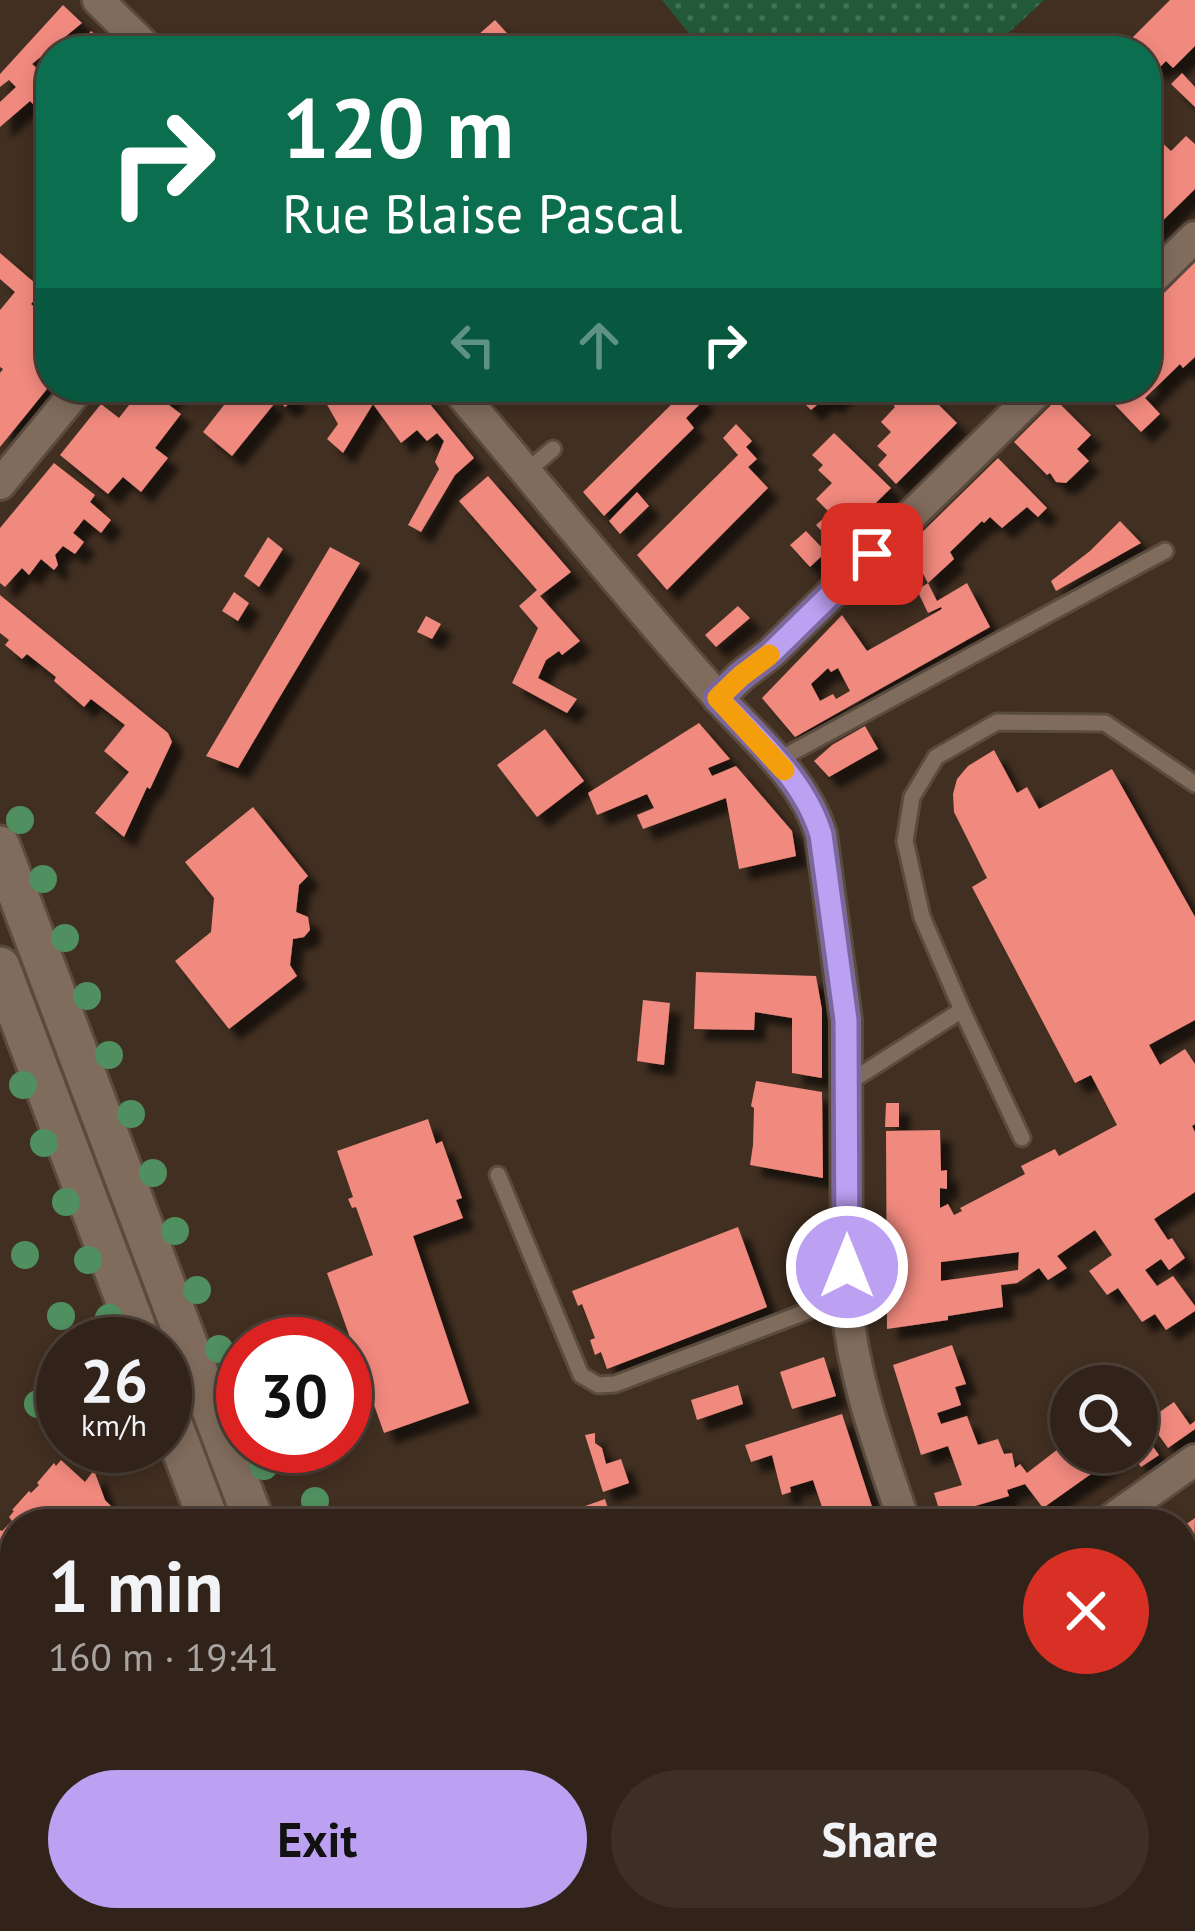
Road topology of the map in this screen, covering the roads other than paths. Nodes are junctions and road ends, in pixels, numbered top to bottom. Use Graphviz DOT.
graph roads {
  1 [pos="98,0"];
  2 [pos="135,36"];
  3 [pos="1195,237"];
  4 [pos="1161,270"];
  5 [pos="68,402"];
  6 [pos="468,402"];
  7 [pos="1027,402"];
  8 [pos="553,449"];
  9 [pos="526,472"];
  10 [pos="0,484"];
  11 [pos="1166,551"];
  12 [pos="718,698"];
  13 [pos="778,760"];
  14 [pos="1195,784"];
  15 [pos="0,846"];
  16 [pos="0,967"];
  17 [pos="962,1010"];
  18 [pos="846,1084"];
  19 [pos="1022,1138"];
  20 [pos="498,1175"];
  21 [pos="848,1306"];
  22 [pos="132,1317"];
  23 [pos="1195,1460"];
  24 [pos="191,1473"];
  25 [pos="204,1509"];
  26 [pos="248,1509"];
  27 [pos="900,1509"];
  28 [pos="1126,1509"];
  1 -- 2 [label="street"];
  3 -- 4 [label="street"];
  5 -- 10 [label="street"];
  6 -- 9 [label="street"];
  7 -- 12 [label="street"];
  8 -- 9 [label="lane"];
  9 -- 12 [label="street"];
  11 -- 13 [label="lane"];
  12 -- 13 [label="street"];
  13 -- 18 [label="street"];
  14 -- 17 [label="lane"];
  15 -- 26 [label="street"];
  16 -- 22 [label="street"];
  17 -- 18 [label="lane"];
  17 -- 19 [label="lane"];
  18 -- 21 [label="street"];
  20 -- 21 [label="lane"];
  21 -- 27 [label="street"];
  23 -- 28 [label="street"];
  24 -- 25 [label="street"];
}
